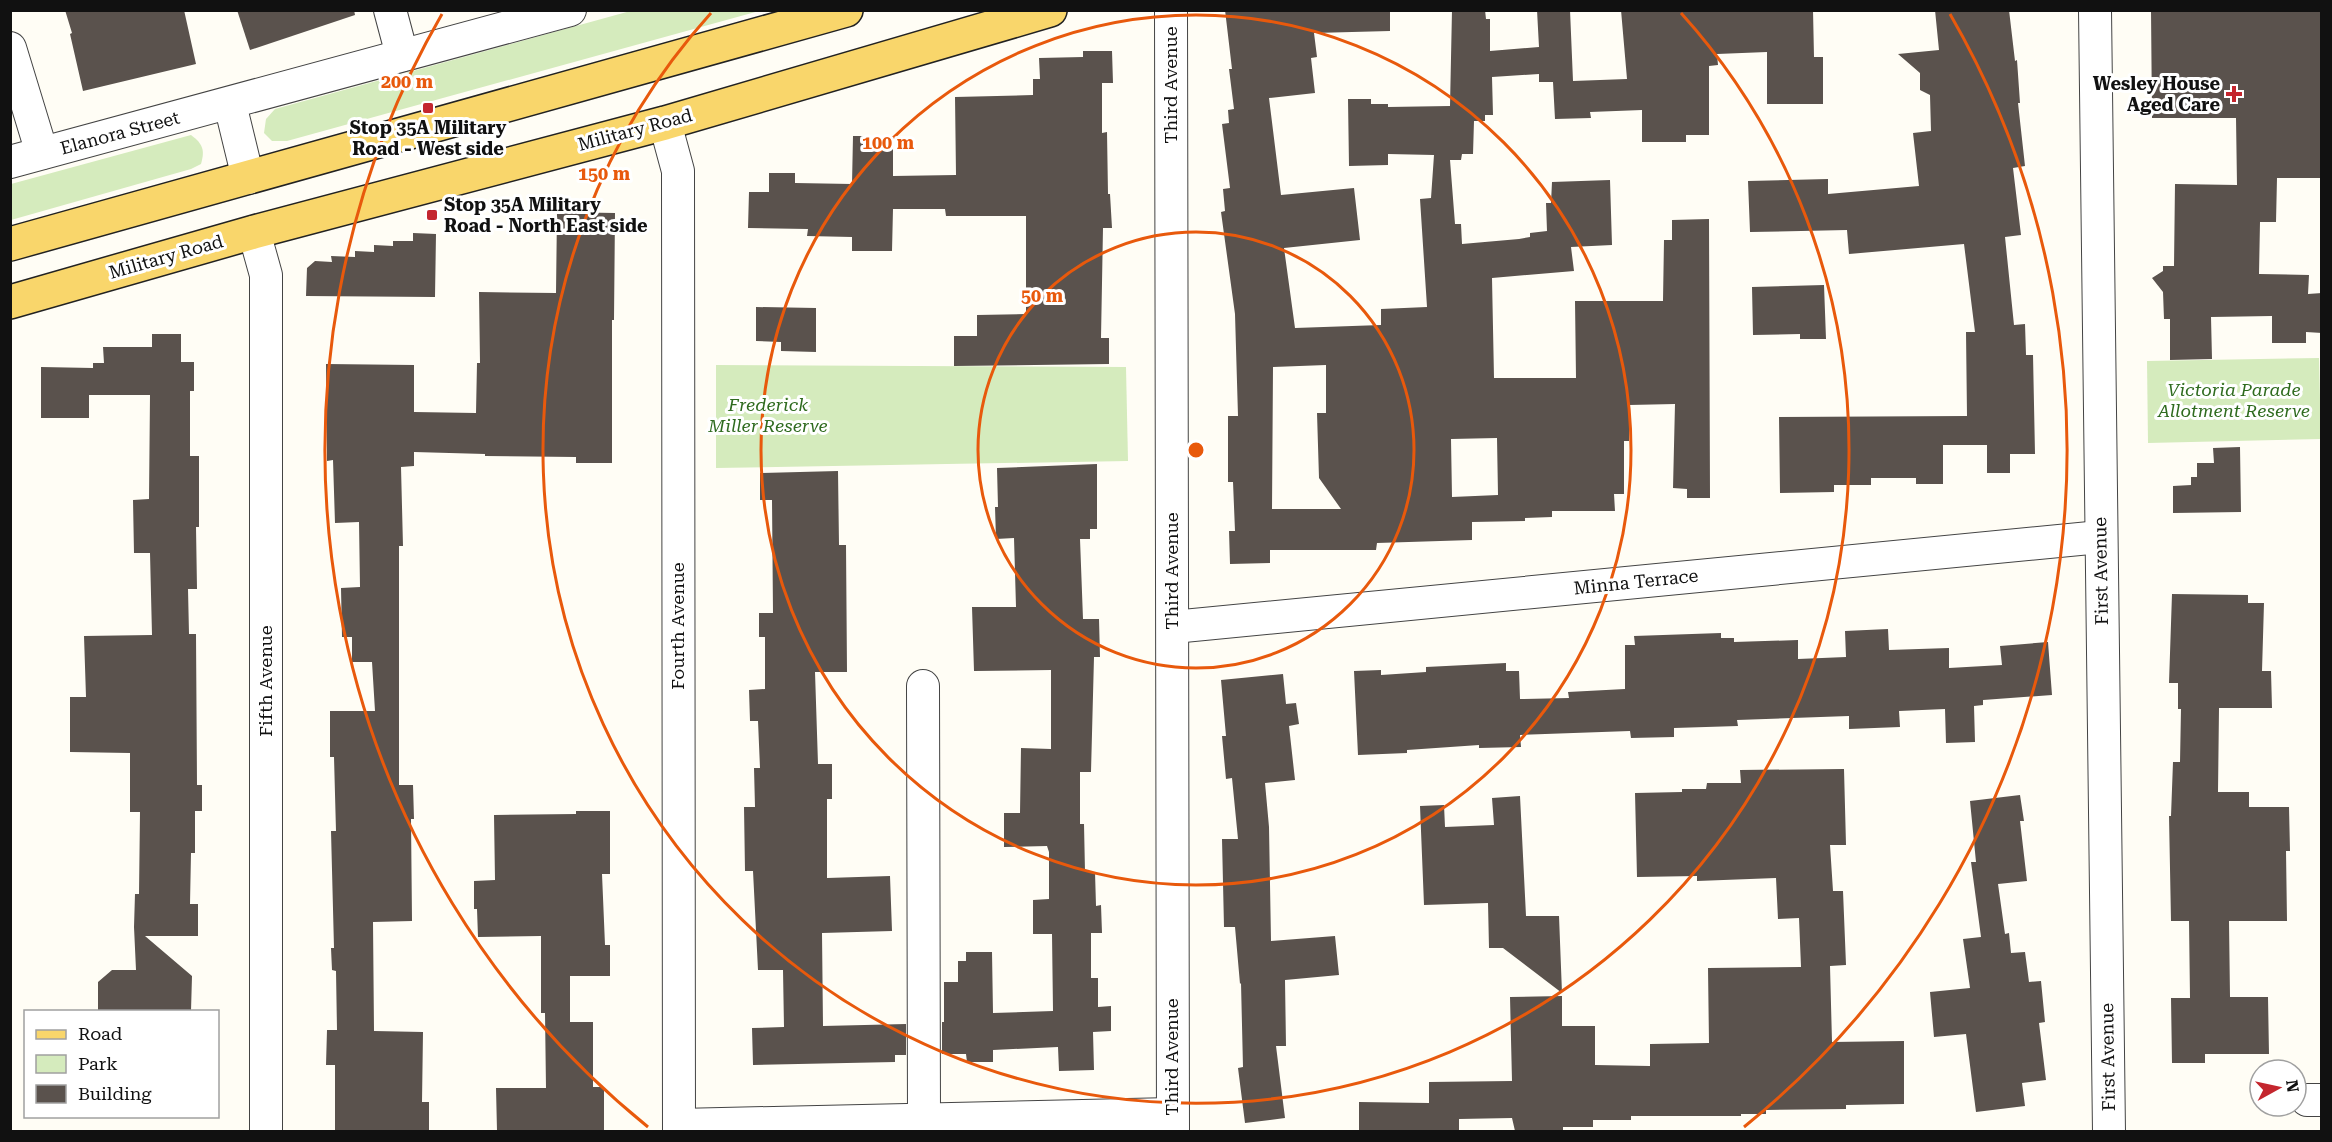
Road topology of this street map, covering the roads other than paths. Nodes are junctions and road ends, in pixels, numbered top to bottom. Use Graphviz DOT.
graph roads {
  1 [pos="390,10"];
  2 [pos="570,10"];
  3 [pos="846,10"];
  4 [pos="1050,10"];
  5 [pos="1171,10"];
  6 [pos="2095,10"];
  7 [pos="10,48"];
  8 [pos="402,55"];
  9 [pos="230,104"];
  10 [pos="665,123"];
  11 [pos="42,153"];
  12 [pos="10,162"];
  13 [pos="248,177"];
  14 [pos="254,232"];
  15 [pos="10,244"];
  16 [pos="10,302"];
  17 [pos="2100,537"];
  18 [pos="1173,627"];
  19 [pos="923,686"];
  20 [pos="924,1119"];
  21 [pos="1173,1123"];
  22 [pos="679,1128"];
  23 [pos="266,1131"];
  24 [pos="2109,1131"];
  1 -- 8 [label="street"];
  2 -- 8 [label="street, Elanora Street"];
  3 -- 13 [label="main road"];
  4 -- 10 [label="main road, Military Road"];
  5 -- 18 [label="street, Third Avenue"];
  6 -- 17 [label="street, First Avenue"];
  7 -- 11 [label="street"];
  8 -- 9 [label="street, Elanora Street"];
  9 -- 11 [label="street, Elanora Street"];
  9 -- 13 [label="street"];
  10 -- 14 [label="main road, Military Road"];
  10 -- 22 [label="street, Fourth Avenue"];
  11 -- 12 [label="street, Elanora Street"];
  13 -- 15 [label="main road"];
  14 -- 16 [label="main road, Military Road"];
  14 -- 23 [label="street, Fifth Avenue"];
  17 -- 18 [label="street, Minna Terrace"];
  17 -- 24 [label="street, First Avenue"];
  18 -- 21 [label="street, Third Avenue"];
  19 -- 20 [label="street"];
  20 -- 21 [label="street"];
  20 -- 22 [label="street"];
}
